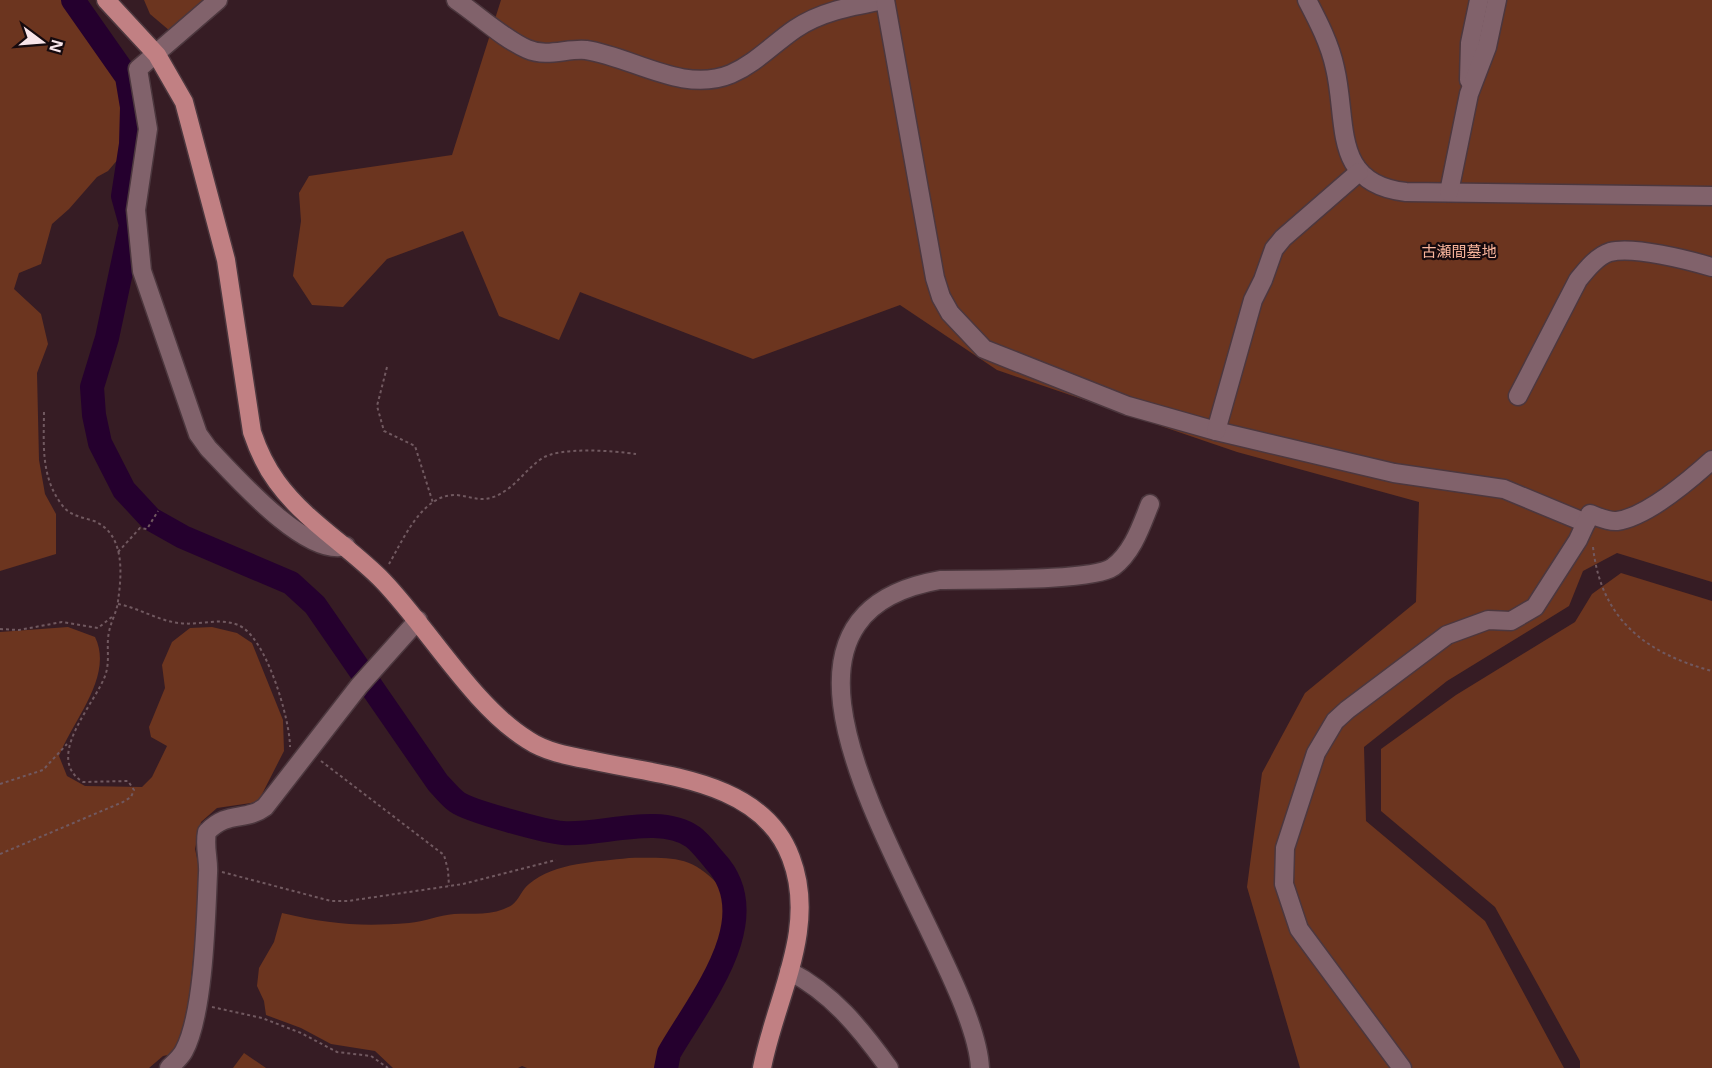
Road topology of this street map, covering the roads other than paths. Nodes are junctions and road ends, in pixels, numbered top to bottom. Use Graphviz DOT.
graph roads {
  1 [pos="105,0"];
  2 [pos="218,0"];
  3 [pos="456,0"];
  4 [pos="885,0"];
  5 [pos="1307,0"];
  6 [pos="1479,0"];
  7 [pos="1497,0"];
  8 [pos="157,55"];
  9 [pos="1469,94"];
  10 [pos="1359,172"];
  11 [pos="1449,192"];
  12 [pos="1712,196"];
  13 [pos="1712,267"];
  14 [pos="1518,396"];
  15 [pos="1216,431"];
  16 [pos="1712,460"];
  17 [pos="1150,504"];
  18 [pos="1588,518"];
  19 [pos="346,546"];
  20 [pos="418,620"];
  21 [pos="789,971"];
  22 [pos="169,1068"];
  23 [pos="762,1068"];
  24 [pos="889,1068"];
  25 [pos="980,1068"];
  26 [pos="1401,1068"];
  1 -- 8 [label="main road"];
  2 -- 8 [label="street"];
  3 -- 4 [label="street"];
  4 -- 15 [label="street"];
  5 -- 10 [label="street"];
  6 -- 9 [label="street"];
  7 -- 9 [label="street"];
  8 -- 19 [label="main road"];
  8 -- 19 [label="street"];
  9 -- 11 [label="street"];
  10 -- 11 [label="street"];
  10 -- 15 [label="street"];
  11 -- 12 [label="street"];
  13 -- 14 [label="street"];
  15 -- 18 [label="street"];
  16 -- 18 [label="street"];
  17 -- 25 [label="street"];
  18 -- 26 [label="street"];
  19 -- 20 [label="main road"];
  20 -- 21 [label="main road"];
  20 -- 22 [label="street"];
  21 -- 23 [label="main road"];
  21 -- 24 [label="street"];
}
